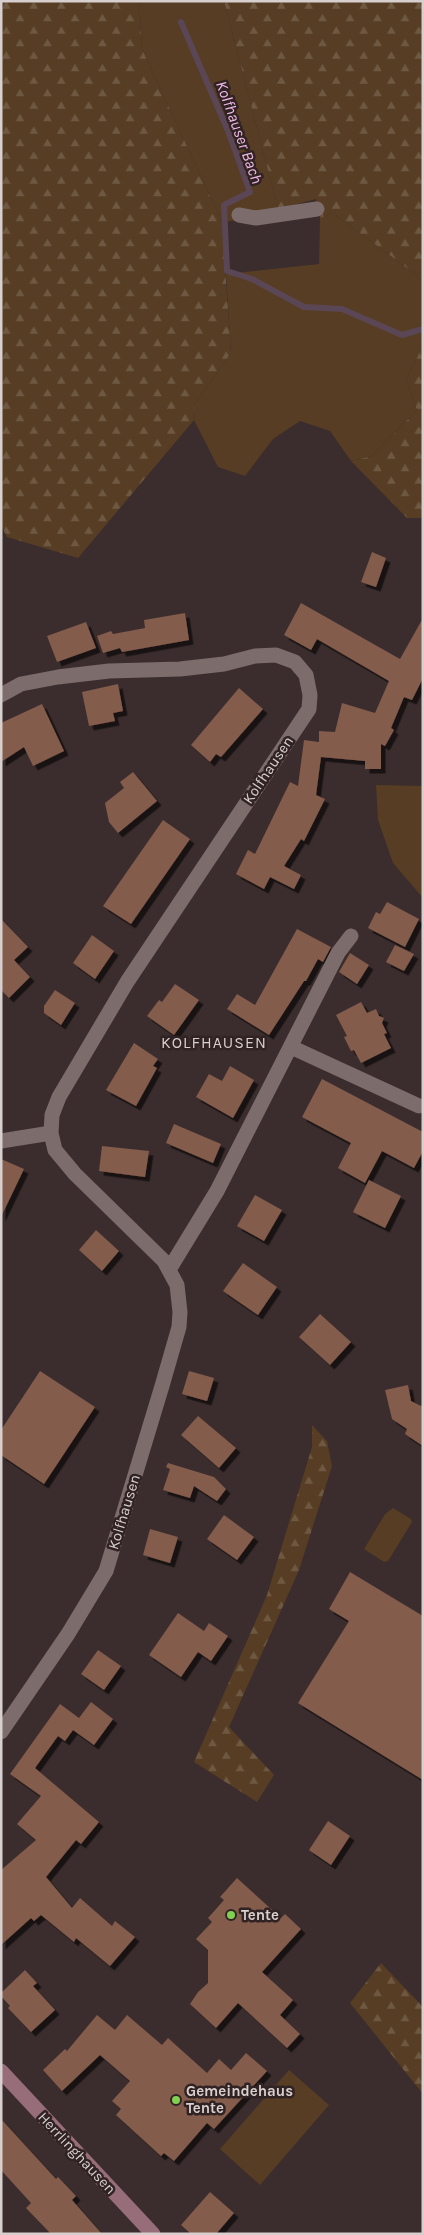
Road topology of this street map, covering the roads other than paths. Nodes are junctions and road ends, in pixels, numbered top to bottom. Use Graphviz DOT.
graph roads {
  1 [pos="317,209"];
  2 [pos="239,215"];
  3 [pos="1,695"];
  4 [pos="351,936"];
  5 [pos="291,1047"];
  6 [pos="419,1106"];
  7 [pos="51,1133"];
  8 [pos="1,1141"];
  9 [pos="170,1268"];
  10 [pos="1,1732"];
  11 [pos="1,2071"];
  12 [pos="153,2234"];
  1 -- 2 [label="street"];
  3 -- 7 [label="street, Kolfhausen"];
  4 -- 5 [label="street"];
  5 -- 6 [label="street"];
  5 -- 9 [label="street"];
  7 -- 8 [label="street"];
  7 -- 9 [label="street, Kolfhausen"];
  9 -- 10 [label="street, Kolfhausen"];
  11 -- 12 [label="street, Herrlinghausen"];
}
